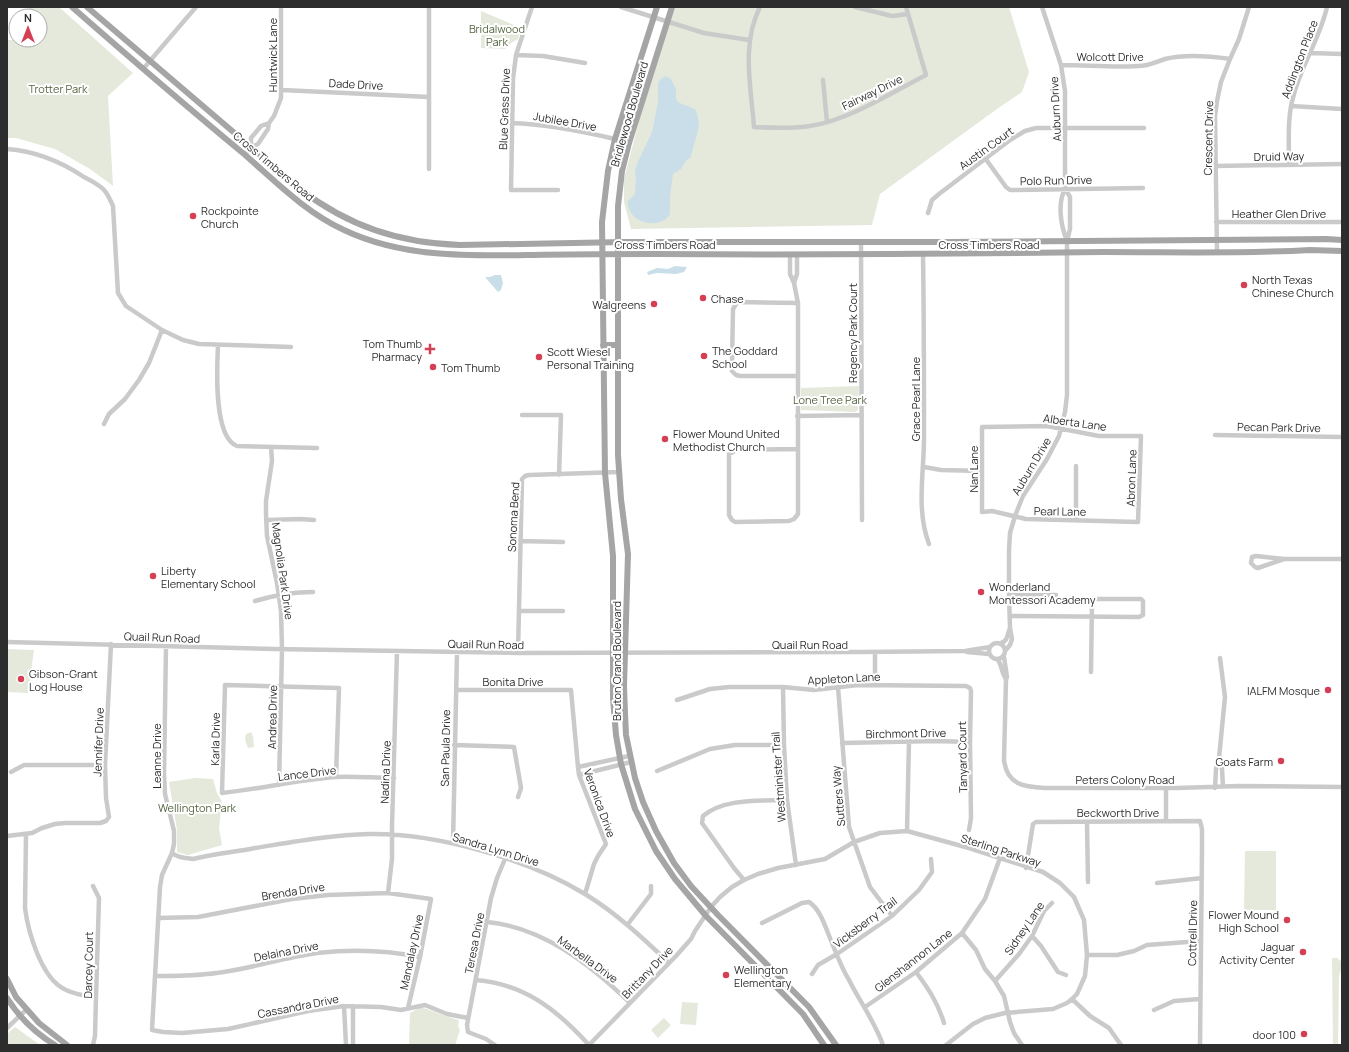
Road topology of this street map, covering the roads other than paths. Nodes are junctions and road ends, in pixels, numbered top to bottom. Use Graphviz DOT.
graph roads {
  1 [pos="72,7"];
  2 [pos="87,7"];
  3 [pos="196,7"];
  4 [pos="281,7"];
  5 [pos="429,7"];
  6 [pos="532,7"];
  7 [pos="620,7"];
  8 [pos="657,7"];
  9 [pos="672,7"];
  10 [pos="760,7"];
  11 [pos="855,7"];
  12 [pos="906,7"];
  13 [pos="1042,7"];
  14 [pos="1249,7"];
  15 [pos="1327,7"];
  16 [pos="908,14"];
  17 [pos="653,18"];
  18 [pos="667,22"];
  19 [pos="749,40"];
  20 [pos="1311,53"];
  21 [pos="1342,54"];
  22 [pos="516,55"];
  23 [pos="1230,58"];
  24 [pos="150,61"];
  25 [pos="585,63"];
  26 [pos="1061,65"];
  27 [pos="143,69"];
  28 [pos="823,80"];
  29 [pos="282,90"];
  30 [pos="429,97"];
  31 [pos="1291,106"];
  32 [pos="1342,109"];
  33 [pos="827,122"];
  34 [pos="269,123"];
  35 [pos="511,123"];
  36 [pos="1066,128"];
  37 [pos="1144,128"];
  38 [pos="615,139"];
  39 [pos="251,147"];
  40 [pos="7,149"];
  41 [pos="245,155"];
  42 [pos="985,158"];
  43 [pos="1342,164"];
  44 [pos="1289,165"];
  45 [pos="1216,166"];
  46 [pos="429,169"];
  47 [pos="1143,188"];
  48 [pos="1065,189"];
  49 [pos="558,190"];
  50 [pos="928,213"];
  51 [pos="1216,222"];
  52 [pos="1342,222"];
  53 [pos="1342,240"];
  54 [pos="1067,241"];
  55 [pos="1216,241"];
  56 [pos="861,242"];
  57 [pos="602,243"];
  58 [pos="617,243"];
  59 [pos="436,244"];
  60 [pos="1342,251"];
  61 [pos="1216,252"];
  62 [pos="1067,253"];
  63 [pos="436,254"];
  64 [pos="602,254"];
  65 [pos="617,254"];
  66 [pos="790,254"];
  67 [pos="797,254"];
  68 [pos="861,254"];
  69 [pos="923,254"];
  70 [pos="794,283"];
  71 [pos="798,303"];
  72 [pos="162,330"];
  73 [pos="218,345"];
  74 [pos="603,345"];
  75 [pos="617,345"];
  76 [pos="291,347"];
  77 [pos="797,376"];
  78 [pos="522,415"];
  79 [pos="862,415"];
  80 [pos="797,416"];
  81 [pos="104,424"];
  82 [pos="982,427"];
  83 [pos="1062,428"];
  84 [pos="1215,435"];
  85 [pos="1141,436"];
  86 [pos="1342,437"];
  87 [pos="271,447"];
  88 [pos="317,448"];
  89 [pos="797,449"];
  90 [pos="1076,466"];
  91 [pos="924,467"];
  92 [pos="982,471"];
  93 [pos="619,472"];
  94 [pos="606,473"];
  95 [pos="559,475"];
  96 [pos="982,512"];
  97 [pos="1014,516"];
  98 [pos="267,520"];
  99 [pos="314,520"];
  100 [pos="862,520"];
  101 [pos="1076,520"];
  102 [pos="1138,522"];
  103 [pos="520,541"];
  104 [pos="563,542"];
  105 [pos="929,544"];
  106 [pos="1284,559"];
  107 [pos="1342,559"];
  108 [pos="313,592"];
  109 [pos="279,594"];
  110 [pos="1009,595"];
  111 [pos="1056,595"];
  112 [pos="255,601"];
  113 [pos="519,611"];
  114 [pos="563,611"];
  115 [pos="1010,616"];
  116 [pos="1091,617"];
  117 [pos="1010,628"];
  118 [pos="7,642"];
  119 [pos="111,644"];
  120 [pos="1001,644"];
  121 [pos="166,646"];
  122 [pos="990,647"];
  123 [pos="282,650"];
  124 [pos="397,651"];
  125 [pos="965,651"];
  126 [pos="1006,651"];
  127 [pos="457,652"];
  128 [pos="875,652"];
  129 [pos="518,653"];
  130 [pos="613,653"];
  131 [pos="626,653"];
  132 [pos="989,654"];
  133 [pos="1004,657"];
  134 [pos="1220,658"];
  135 [pos="998,660"];
  136 [pos="1091,672"];
  137 [pos="1006,679"];
  138 [pos="875,685"];
  139 [pos="282,686"];
  140 [pos="966,686"];
  141 [pos="783,687"];
  142 [pos="838,687"];
  143 [pos="456,690"];
  144 [pos="570,690"];
  145 [pos="677,700"];
  146 [pos="909,741"];
  147 [pos="970,742"];
  148 [pos="842,743"];
  149 [pos="784,745"];
  150 [pos="454,746"];
  151 [pos="1219,758"];
  152 [pos="630,759"];
  153 [pos="621,761"];
  154 [pos="105,765"];
  155 [pos="578,767"];
  156 [pos="657,771"];
  157 [pos="11,772"];
  158 [pos="579,775"];
  159 [pos="336,777"];
  160 [pos="394,778"];
  161 [pos="279,785"];
  162 [pos="1223,787"];
  163 [pos="1342,787"];
  164 [pos="1166,788"];
  165 [pos="1215,788"];
  166 [pos="222,793"];
  167 [pos="518,797"];
  168 [pos="787,800"];
  169 [pos="1166,821"];
  170 [pos="1200,821"];
  171 [pos="1087,822"];
  172 [pos="969,830"];
  173 [pos="907,831"];
  174 [pos="26,834"];
  175 [pos="392,835"];
  176 [pos="7,836"];
  177 [pos="854,842"];
  178 [pos="453,843"];
  179 [pos="172,853"];
  180 [pos="1000,858"];
  181 [pos="505,859"];
  182 [pos="931,859"];
  183 [pos="796,865"];
  184 [pos="1026,868"];
  185 [pos="1202,878"];
  186 [pos="744,880"];
  187 [pos="1088,882"];
  188 [pos="1157,883"];
  189 [pos="93,886"];
  190 [pos="651,886"];
  191 [pos="388,893"];
  192 [pos="585,894"];
  193 [pos="431,899"];
  194 [pos="1052,903"];
  195 [pos="711,907"];
  196 [pos="706,916"];
  197 [pos="892,916"];
  198 [pos="158,918"];
  199 [pos="486,922"];
  200 [pos="762,923"];
  201 [pos="628,924"];
  202 [pos="962,933"];
  203 [pos="1032,936"];
  204 [pos="1200,941"];
  205 [pos="836,954"];
  206 [pos="1087,955"];
  207 [pos="420,957"];
  208 [pos="669,962"];
  209 [pos="916,972"];
  210 [pos="812,974"];
  211 [pos="1066,975"];
  212 [pos="155,976"];
  213 [pos="7,979"];
  214 [pos="476,980"];
  215 [pos="995,981"];
  216 [pos="96,997"];
  217 [pos="7,998"];
  218 [pos="1072,999"];
  219 [pos="1200,999"];
  220 [pos="630,1003"];
  221 [pos="344,1006"];
  222 [pos="353,1006"];
  223 [pos="865,1007"];
  224 [pos="408,1008"];
  225 [pos="27,1009"];
  226 [pos="1154,1010"];
  227 [pos="1008,1012"];
  228 [pos="20,1016"];
  229 [pos="468,1018"];
  230 [pos="944,1023"];
  231 [pos="7,1028"];
  232 [pos="152,1030"];
  233 [pos="55,1045"];
  234 [pos="67,1045"];
  235 [pos="93,1045"];
  236 [pos="346,1045"];
  237 [pos="354,1045"];
  238 [pos="495,1045"];
  239 [pos="589,1045"];
  240 [pos="824,1045"];
  241 [pos="836,1045"];
  242 [pos="883,1045"];
  243 [pos="946,1045"];
  244 [pos="1022,1045"];
  245 [pos="1121,1045"];
  246 [pos="1200,1045"];
  1 -- 27 [label="main road, Cross Timbers Road"];
  2 -- 24 [label="main road, Cross Timbers Road"];
  3 -- 24 [label="street"];
  4 -- 29 [label="street, Huntwick Lane"];
  5 -- 30 [label="street"];
  6 -- 22 [label="street, Blue Grass Drive"];
  7 -- 17 [label="street"];
  8 -- 17 [label="main road, Bridlewood Boulevard"];
  9 -- 18 [label="main road, Bridlewood Boulevard"];
  10 -- 19 [label="street"];
  11 -- 16 [label="street"];
  12 -- 16 [label="street, Fairway Drive"];
  13 -- 26 [label="street, Auburn Drive"];
  14 -- 23 [label="street, Crescent Drive"];
  15 -- 20 [label="street, Addington Place"];
  16 -- 33 [label="street, Fairway Drive"];
  17 -- 18 [label="street"];
  17 -- 38 [label="main road, Bridlewood Boulevard"];
  18 -- 19 [label="street"];
  18 -- 58 [label="main road, Bridlewood Boulevard"];
  19 -- 33 [label="street, Fairway Drive"];
  20 -- 21 [label="street"];
  20 -- 31 [label="street, Addington Place"];
  22 -- 25 [label="street"];
  22 -- 35 [label="street, Blue Grass Drive"];
  23 -- 26 [label="street, Wolcott Drive"];
  23 -- 45 [label="street, Crescent Drive"];
  24 -- 27 [label="street"];
  24 -- 39 [label="main road, Cross Timbers Road"];
  26 -- 36 [label="street, Auburn Drive"];
  27 -- 41 [label="main road, Cross Timbers Road"];
  28 -- 33 [label="street"];
  29 -- 30 [label="street, Dade Drive"];
  29 -- 34 [label="street, Huntwick Lane"];
  30 -- 46 [label="street"];
  31 -- 32 [label="street"];
  31 -- 44 [label="street, Addington Place"];
  34 -- 39 [label="street, Huntwick Lane"];
  34 -- 39 [label="street, Huntwick Lane"];
  35 -- 38 [label="street, Jubilee Drive"];
  35 -- 49 [label="street, Blue Grass Drive"];
  36 -- 37 [label="street, Austin Court"];
  36 -- 42 [label="street, Austin Court"];
  36 -- 48 [label="street, Auburn Drive"];
  38 -- 57 [label="main road, Bridlewood Boulevard"];
  39 -- 41 [label="street, Huntwick Lane"];
  39 -- 59 [label="main road, Cross Timbers Road"];
  40 -- 72 [label="street"];
  41 -- 63 [label="main road, Cross Timbers Road"];
  42 -- 48 [label="street, Polo Run Drive"];
  42 -- 50 [label="street, Austin Court"];
  43 -- 44 [label="street, Druid Way"];
  44 -- 45 [label="street, Druid Way"];
  45 -- 51 [label="street, Crescent Drive"];
  47 -- 48 [label="street, Polo Run Drive"];
  48 -- 54 [label="street, Auburn Drive"];
  48 -- 54 [label="street, Auburn Drive"];
  51 -- 52 [label="street, Heather Glen Drive"];
  51 -- 55 [label="street, Crescent Drive"];
  53 -- 55 [label="main road, Cross Timbers Road"];
  54 -- 55 [label="main road, Cross Timbers Road"];
  54 -- 56 [label="main road, Cross Timbers Road"];
  54 -- 62 [label="street, Auburn Drive"];
  55 -- 61 [label="street, Crescent Drive"];
  56 -- 58 [label="main road, Cross Timbers Road"];
  56 -- 68 [label="street, Regency Park Court"];
  57 -- 58 [label="main road, Cross Timbers Road"];
  57 -- 59 [label="main road, Cross Timbers Road"];
  57 -- 64 [label="main road, Bridlewood Boulevard"];
  58 -- 65 [label="main road, Bridlewood Boulevard"];
  59 -- 63 [label="main road"];
  60 -- 61 [label="main road, Cross Timbers Road"];
  61 -- 62 [label="main road, Cross Timbers Road"];
  62 -- 69 [label="main road, Cross Timbers Road"];
  62 -- 83 [label="street, Auburn Drive"];
  63 -- 64 [label="main road, Cross Timbers Road"];
  64 -- 65 [label="main road, Cross Timbers Road"];
  64 -- 74 [label="main road, Bruton Orand Boulevard"];
  65 -- 66 [label="main road, Cross Timbers Road"];
  65 -- 75 [label="main road, Bruton Orand Boulevard"];
  66 -- 67 [label="main road, Cross Timbers Road"];
  66 -- 70 [label="street"];
  67 -- 68 [label="main road, Cross Timbers Road"];
  67 -- 70 [label="street"];
  68 -- 69 [label="main road, Cross Timbers Road"];
  68 -- 79 [label="street, Regency Park Court"];
  69 -- 91 [label="street, Grace Pearl Lane"];
  70 -- 71 [label="street"];
  71 -- 77 [label="street"];
  71 -- 77 [label="street"];
  72 -- 73 [label="street"];
  72 -- 81 [label="street"];
  73 -- 76 [label="street"];
  73 -- 87 [label="street"];
  74 -- 75 [label="main road"];
  74 -- 94 [label="main road, Bruton Orand Boulevard"];
  75 -- 93 [label="main road, Bruton Orand Boulevard"];
  77 -- 80 [label="street"];
  78 -- 95 [label="street"];
  79 -- 80 [label="street"];
  79 -- 100 [label="street, Regency Park Court"];
  80 -- 89 [label="street"];
  82 -- 83 [label="street, Alberta Lane"];
  82 -- 92 [label="street, Nan Lane"];
  83 -- 85 [label="street, Alberta Lane"];
  83 -- 97 [label="street, Auburn Drive"];
  84 -- 86 [label="street, Pecan Park Drive"];
  85 -- 102 [label="street, Abron Lane"];
  87 -- 88 [label="street"];
  87 -- 98 [label="street, Magnolia Park Drive"];
  89 -- 89 [label="street"];
  90 -- 101 [label="street"];
  91 -- 92 [label="street"];
  91 -- 105 [label="street, Grace Pearl Lane"];
  92 -- 96 [label="street, Nan Lane"];
  93 -- 94 [label="street, Sonoma Bend"];
  93 -- 131 [label="main road, Bruton Orand Boulevard"];
  94 -- 95 [label="street, Sonoma Bend"];
  94 -- 130 [label="main road, Bruton Orand Boulevard"];
  95 -- 103 [label="street, Sonoma Bend"];
  96 -- 97 [label="street, Pearl Lane"];
  97 -- 101 [label="street, Pearl Lane"];
  97 -- 110 [label="street, Auburn Drive"];
  98 -- 99 [label="street"];
  98 -- 109 [label="street, Magnolia Park Drive"];
  101 -- 102 [label="street, Pearl Lane"];
  103 -- 104 [label="street"];
  103 -- 113 [label="street, Sonoma Bend"];
  106 -- 106 [label="street"];
  106 -- 107 [label="street"];
  108 -- 109 [label="street"];
  109 -- 112 [label="street"];
  109 -- 123 [label="street, Magnolia Park Drive"];
  110 -- 111 [label="street"];
  110 -- 115 [label="street, Auburn Drive"];
  113 -- 114 [label="street"];
  113 -- 129 [label="street, Sonoma Bend"];
  115 -- 116 [label="street"];
  115 -- 117 [label="street, Auburn Drive"];
  116 -- 116 [label="street"];
  116 -- 136 [label="street"];
  117 -- 120 [label="street, Auburn Drive"];
  117 -- 126 [label="street, Auburn Drive"];
  118 -- 119 [label="street, Quail Run Road"];
  119 -- 121 [label="street, Quail Run Road"];
  119 -- 154 [label="street, Jennifer Drive"];
  120 -- 122 [label="street"];
  120 -- 126 [label="street"];
  121 -- 123 [label="street, Quail Run Road"];
  121 -- 179 [label="street, Leanne Drive"];
  122 -- 125 [label="street, Quail Run Road"];
  122 -- 132 [label="street"];
  123 -- 124 [label="street, Quail Run Road"];
  123 -- 139 [label="street, Andrea Drive"];
  124 -- 127 [label="street, Quail Run Road"];
  124 -- 160 [label="street, Nadina Drive"];
  125 -- 128 [label="street, Quail Run Road"];
  125 -- 132 [label="street, Quail Run Road"];
  126 -- 133 [label="street"];
  127 -- 129 [label="street, Quail Run Road"];
  127 -- 143 [label="street, San Paula Drive"];
  128 -- 131 [label="street, Quail Run Road"];
  128 -- 138 [label="street"];
  129 -- 130 [label="street, Quail Run Road"];
  130 -- 131 [label="street, Quail Run Road"];
  130 -- 153 [label="main road, Bruton Orand Boulevard"];
  131 -- 152 [label="main road, Bruton Orand Boulevard"];
  132 -- 135 [label="street"];
  133 -- 135 [label="street"];
  133 -- 137 [label="street, Peters Colony Road"];
  134 -- 151 [label="street"];
  135 -- 137 [label="street, Peters Colony Road"];
  137 -- 164 [label="street, Peters Colony Road"];
  138 -- 140 [label="street, Appleton Lane"];
  138 -- 142 [label="street, Appleton Lane"];
  139 -- 159 [label="street"];
  139 -- 161 [label="street, Andrea Drive"];
  139 -- 166 [label="street, Karla Drive"];
  140 -- 147 [label="street, Tanyard Court"];
  141 -- 142 [label="street, Appleton Lane"];
  141 -- 145 [label="street, Appleton Lane"];
  141 -- 149 [label="street, Westminister Trail"];
  142 -- 148 [label="street, Sutters Way"];
  143 -- 144 [label="street, Bonita Drive"];
  143 -- 150 [label="street, San Paula Drive"];
  144 -- 155 [label="street, Veronica Drive"];
  146 -- 147 [label="street, Birchmont Drive"];
  146 -- 148 [label="street, Birchmont Drive"];
  146 -- 173 [label="street"];
  147 -- 172 [label="street, Tanyard Court"];
  148 -- 177 [label="street, Sutters Way"];
  149 -- 156 [label="street"];
  149 -- 168 [label="street, Westminister Trail"];
  150 -- 167 [label="street"];
  150 -- 178 [label="street, San Paula Drive"];
  151 -- 162 [label="street"];
  151 -- 165 [label="street"];
  152 -- 153 [label="street"];
  152 -- 195 [label="main road, Bruton Orand Boulevard"];
  153 -- 155 [label="street"];
  153 -- 158 [label="street"];
  153 -- 196 [label="main road, Bruton Orand Boulevard"];
  154 -- 157 [label="street"];
  154 -- 174 [label="street, Jennifer Drive"];
  155 -- 158 [label="street, Veronica Drive"];
  158 -- 192 [label="street, Veronica Drive"];
  159 -- 160 [label="street, Lance Drive"];
  159 -- 161 [label="street, Lance Drive"];
  160 -- 175 [label="street, Nadina Drive"];
  161 -- 166 [label="street, Lance Drive"];
  162 -- 163 [label="street, Peters Colony Road"];
  162 -- 165 [label="street, Peters Colony Road"];
  164 -- 165 [label="street, Peters Colony Road"];
  164 -- 169 [label="street"];
  168 -- 183 [label="street, Westminister Trail"];
  168 -- 186 [label="street"];
  169 -- 170 [label="street, Beckworth Drive"];
  169 -- 171 [label="street, Beckworth Drive"];
  170 -- 185 [label="street, Cottrell Drive"];
  171 -- 184 [label="street, Beckworth Drive"];
  171 -- 187 [label="street"];
  173 -- 177 [label="street, Sterling Parkway"];
  173 -- 180 [label="street, Sterling Parkway"];
  174 -- 176 [label="street"];
  174 -- 216 [label="street"];
  175 -- 178 [label="street, Sandra Lynn Drive"];
  175 -- 179 [label="street, Sandra Lynn Drive"];
  175 -- 191 [label="street, Nadina Drive"];
  177 -- 183 [label="street, Sterling Parkway"];
  177 -- 197 [label="street, Sutters Way"];
  178 -- 181 [label="street, Sandra Lynn Drive"];
  179 -- 198 [label="street, Leanne Drive"];
  180 -- 184 [label="street, Sterling Parkway"];
  180 -- 202 [label="street, Glenshannon Lane"];
  181 -- 192 [label="street, Sandra Lynn Drive"];
  181 -- 199 [label="street, Teresa Drive"];
  182 -- 197 [label="street, Vicksberry Trail"];
  183 -- 186 [label="street, Sterling Parkway"];
  184 -- 206 [label="street, Sterling Parkway"];
  185 -- 188 [label="street"];
  185 -- 204 [label="street, Cottrell Drive"];
  186 -- 195 [label="street, Sterling Parkway"];
  189 -- 216 [label="street, Darcey Court"];
  190 -- 201 [label="street"];
  191 -- 193 [label="street, Brenda Drive"];
  191 -- 198 [label="street, Brenda Drive"];
  192 -- 201 [label="street, Sandra Lynn Drive"];
  193 -- 207 [label="street, Mandalay Drive"];
  194 -- 203 [label="street, Sidney Lane"];
  195 -- 196 [label="street, Brittany Drive"];
  195 -- 241 [label="main road, Bruton Orand Boulevard"];
  196 -- 208 [label="street, Brittany Drive"];
  196 -- 240 [label="main road, Bruton Orand Boulevard"];
  197 -- 205 [label="street, Vicksberry Trail"];
  198 -- 212 [label="street, Leanne Drive"];
  199 -- 214 [label="street, Teresa Drive"];
  199 -- 220 [label="street, Marbella Drive"];
  200 -- 205 [label="street"];
  201 -- 208 [label="street, Sandra Lynn Drive"];
  202 -- 209 [label="street, Glenshannon Lane"];
  202 -- 215 [label="street"];
  203 -- 211 [label="street"];
  203 -- 215 [label="street, Sidney Lane"];
  204 -- 206 [label="street"];
  204 -- 219 [label="street, Cottrell Drive"];
  205 -- 210 [label="street, Vicksberry Trail"];
  205 -- 223 [label="street"];
  206 -- 218 [label="street, Sterling Parkway"];
  207 -- 212 [label="street, Delaina Drive"];
  207 -- 224 [label="street, Mandalay Drive"];
  208 -- 220 [label="street, Brittany Drive"];
  209 -- 223 [label="street, Glenshannon Lane"];
  209 -- 230 [label="street"];
  212 -- 232 [label="street, Leanne Drive"];
  213 -- 225 [label="main road"];
  214 -- 229 [label="street, Teresa Drive"];
  214 -- 239 [label="street"];
  215 -- 227 [label="street"];
  216 -- 235 [label="street, Darcey Court"];
  217 -- 228 [label="main road"];
  218 -- 227 [label="street"];
  218 -- 245 [label="street"];
  219 -- 226 [label="street"];
  219 -- 246 [label="street, Cottrell Drive"];
  220 -- 239 [label="street, Brittany Drive"];
  221 -- 222 [label="street, Cassandra Drive"];
  221 -- 232 [label="street, Cassandra Drive"];
  221 -- 236 [label="street"];
  222 -- 224 [label="street, Cassandra Drive"];
  222 -- 237 [label="street"];
  223 -- 242 [label="street"];
  224 -- 229 [label="street, Cassandra Drive"];
  225 -- 228 [label="street"];
  225 -- 234 [label="main road"];
  227 -- 243 [label="street"];
  227 -- 244 [label="street"];
  228 -- 231 [label="street"];
  228 -- 233 [label="main road"];
  229 -- 238 [label="street, Teresa Drive"];
}
